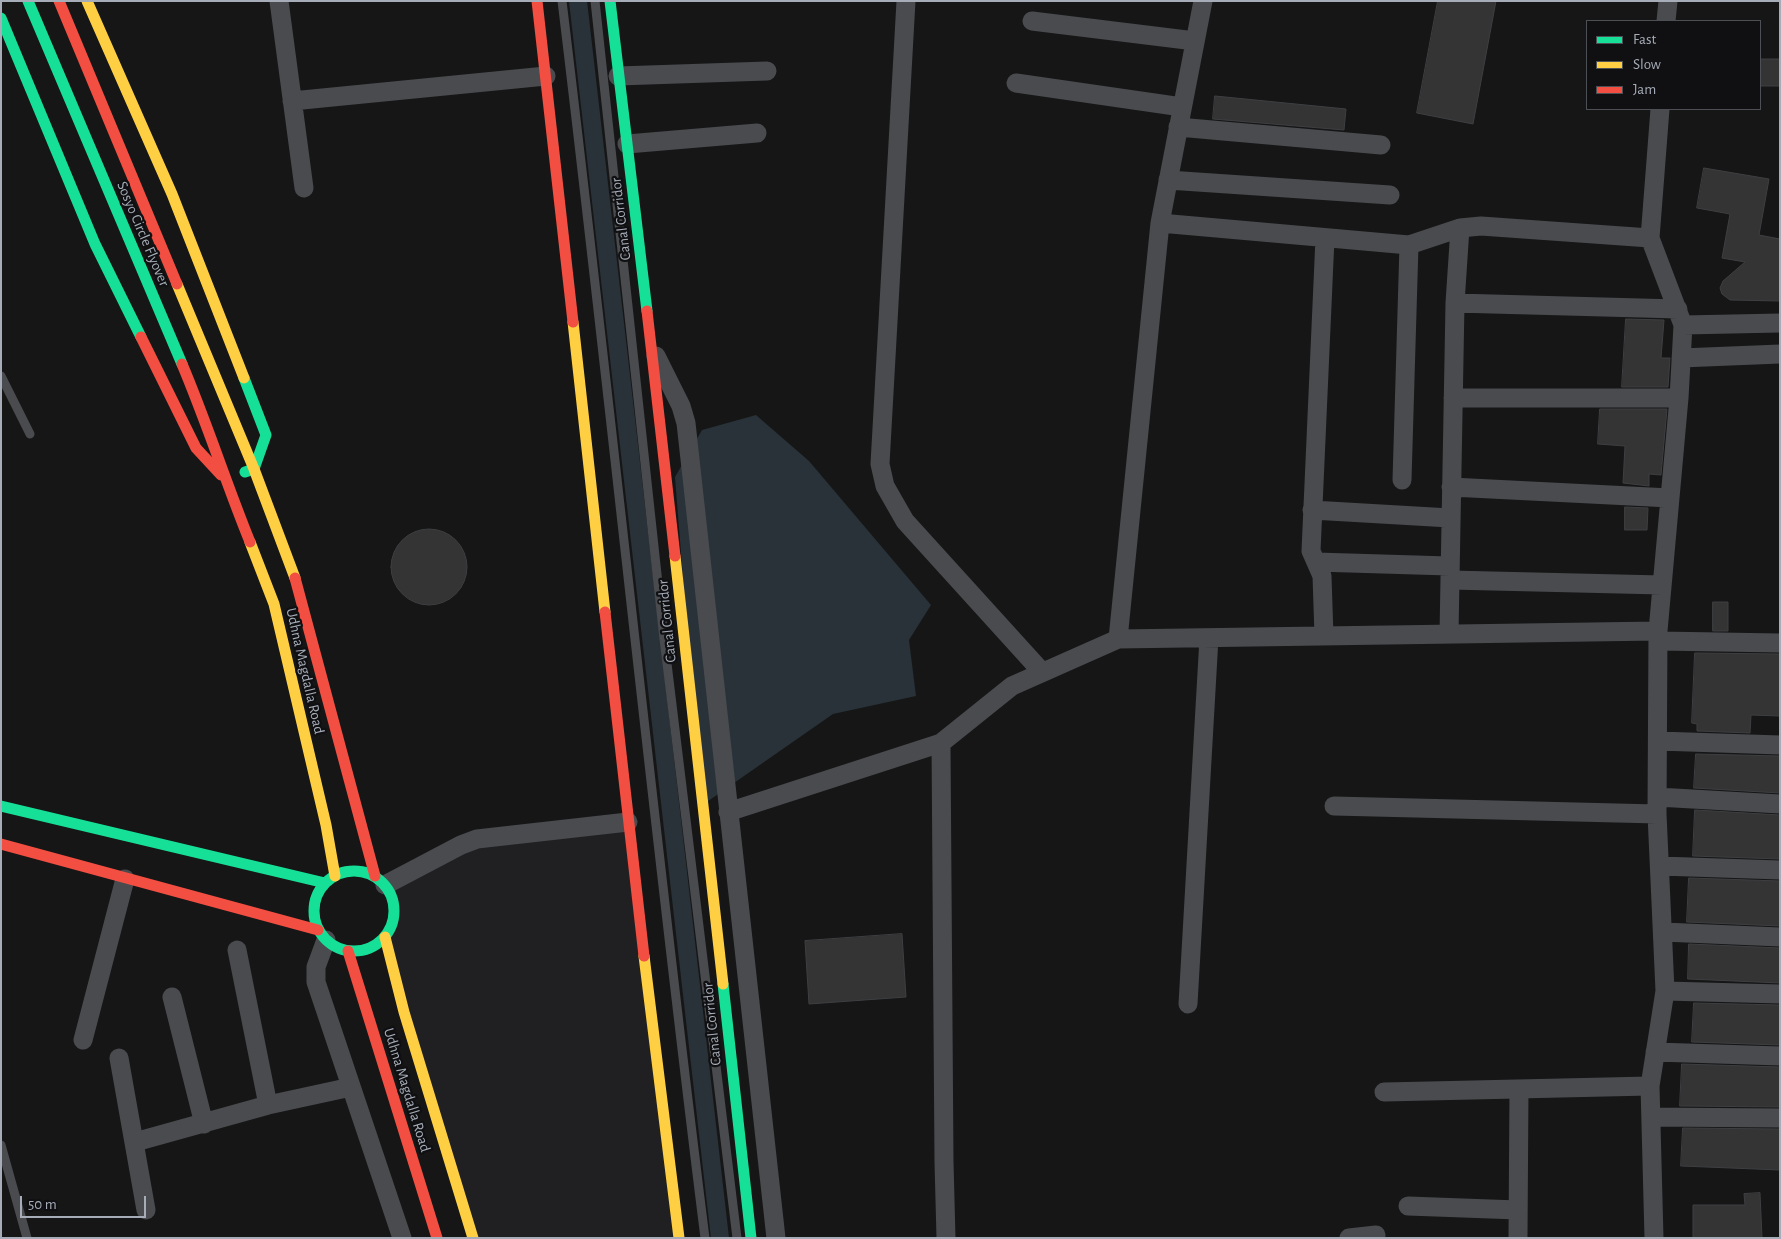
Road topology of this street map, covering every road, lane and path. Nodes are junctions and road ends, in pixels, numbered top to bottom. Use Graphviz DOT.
graph roads {
  1 [pos="28,1"];
  2 [pos="59,1"];
  3 [pos="87,1"];
  4 [pos="278,1"];
  5 [pos="537,1"];
  6 [pos="562,1"];
  7 [pos="595,1"];
  8 [pos="610,1"];
  9 [pos="906,1"];
  10 [pos="1203,1"];
  11 [pos="1668,1"];
  12 [pos="1,18"];
  13 [pos="1666,20"];
  14 [pos="1032,21"];
  15 [pos="1195,41"];
  16 [pos="767,71"];
  17 [pos="546,76"];
  18 [pos="618,76"];
  19 [pos="1016,83"];
  20 [pos="292,102"];
  21 [pos="1182,107"];
  22 [pos="1660,110"];
  23 [pos="1178,127"];
  24 [pos="757,133"];
  25 [pos="627,144"];
  26 [pos="1381,145"];
  27 [pos="1168,180"];
  28 [pos="304,188"];
  29 [pos="1390,195"];
  30 [pos="1160,223"];
  31 [pos="1460,228"];
  32 [pos="1325,238"];
  33 [pos="1650,238"];
  34 [pos="1409,245"];
  35 [pos="1455,303"];
  36 [pos="1680,317"];
  37 [pos="1780,323"];
  38 [pos="651,346"];
  39 [pos="1780,354"];
  40 [pos="1681,358"];
  41 [pos="1,376"];
  42 [pos="1453,398"];
  43 [pos="1678,398"];
  44 [pos="30,434"];
  45 [pos="254,469"];
  46 [pos="225,480"];
  47 [pos="1402,480"];
  48 [pos="1451,487"];
  49 [pos="1670,498"];
  50 [pos="1312,510"];
  51 [pos="1450,518"];
  52 [pos="1316,562"];
  53 [pos="1450,573"];
  54 [pos="1662,585"];
  55 [pos="1449,634"];
  56 [pos="1324,636"];
  57 [pos="1658,636"];
  58 [pos="1209,638"];
  59 [pos="1118,639"];
  60 [pos="1780,644"];
  61 [pos="1042,672"];
  62 [pos="1658,741"];
  63 [pos="941,743"];
  64 [pos="1780,746"];
  65 [pos="1780,804"];
  66 [pos="1,806"];
  67 [pos="1334,806"];
  68 [pos="1657,806"];
  69 [pos="728,812"];
  70 [pos="628,822"];
  71 [pos="1,844"];
  72 [pos="1660,866"];
  73 [pos="1780,870"];
  74 [pos="334,876"];
  75 [pos="125,879"];
  76 [pos="380,881"];
  77 [pos="325,883"];
  78 [pos="1663,932"];
  79 [pos="322,935"];
  80 [pos="386,937"];
  81 [pos="1780,937"];
  82 [pos="237,950"];
  83 [pos="348,951"];
  84 [pos="1665,991"];
  85 [pos="1780,994"];
  86 [pos="172,997"];
  87 [pos="1188,1004"];
  88 [pos="83,1040"];
  89 [pos="1655,1052"];
  90 [pos="1780,1056"];
  91 [pos="119,1058"];
  92 [pos="1650,1086"];
  93 [pos="352,1087"];
  94 [pos="1519,1089"];
  95 [pos="1384,1092"];
  96 [pos="268,1105"];
  97 [pos="1651,1117"];
  98 [pos="1780,1118"];
  99 [pos="204,1124"];
  100 [pos="135,1142"];
  101 [pos="1,1145"];
  102 [pos="1408,1206"];
  103 [pos="146,1210"];
  104 [pos="1518,1210"];
  105 [pos="1376,1235"];
  106 [pos="27,1238"];
  107 [pos="402,1238"];
  108 [pos="437,1238"];
  109 [pos="473,1238"];
  110 [pos="679,1238"];
  111 [pos="705,1238"];
  112 [pos="737,1238"];
  113 [pos="751,1238"];
  114 [pos="776,1238"];
  115 [pos="946,1238"];
  116 [pos="1349,1238"];
  117 [pos="1518,1238"];
  118 [pos="1654,1238"];
  1 -- 46 [label="street, Sosyo Circle Flyover"];
  2 -- 45 [label="street, Sosyo Circle Flyover"];
  3 -- 45 [label="street"];
  4 -- 20 [label="street"];
  5 -- 17 [label="street"];
  6 -- 111 [label="lane"];
  7 -- 112 [label="lane"];
  8 -- 18 [label="street, Canal Corridor"];
  9 -- 61 [label="street"];
  10 -- 15 [label="street"];
  11 -- 13 [label="street"];
  12 -- 46 [label="street"];
  14 -- 15 [label="street"];
  15 -- 21 [label="street"];
  16 -- 18 [label="street"];
  17 -- 20 [label="street"];
  17 -- 70 [label="street"];
  18 -- 25 [label="street, Canal Corridor"];
  19 -- 21 [label="street"];
  20 -- 28 [label="street"];
  21 -- 23 [label="street"];
  22 -- 33 [label="street"];
  23 -- 26 [label="street"];
  23 -- 27 [label="street"];
  24 -- 25 [label="street"];
  25 -- 38 [label="street, Canal Corridor"];
  27 -- 29 [label="street"];
  27 -- 30 [label="street"];
  30 -- 32 [label="street"];
  30 -- 59 [label="street"];
  31 -- 33 [label="street"];
  31 -- 34 [label="street"];
  31 -- 35 [label="street"];
  32 -- 34 [label="street"];
  32 -- 50 [label="street"];
  33 -- 36 [label="street"];
  34 -- 47 [label="street"];
  35 -- 36 [label="street"];
  35 -- 42 [label="street"];
  36 -- 37 [label="street"];
  36 -- 40 [label="street"];
  38 -- 69 [label="street"];
  38 -- 113 [label="street, Canal Corridor"];
  39 -- 40 [label="street"];
  40 -- 43 [label="street"];
  41 -- 44 [label="lane"];
  42 -- 43 [label="street"];
  42 -- 48 [label="street"];
  43 -- 49 [label="street"];
  45 -- 46 [label="street"];
  45 -- 76 [label="street, Sosyo Circle Flyover"];
  46 -- 74 [label="street, Udhna Magdalla Road"];
  48 -- 49 [label="street"];
  48 -- 51 [label="street"];
  49 -- 54 [label="street"];
  50 -- 51 [label="street"];
  50 -- 52 [label="street"];
  51 -- 53 [label="street"];
  52 -- 53 [label="street"];
  52 -- 56 [label="street"];
  53 -- 54 [label="street"];
  53 -- 55 [label="street"];
  54 -- 57 [label="street"];
  55 -- 56 [label="street"];
  55 -- 57 [label="street"];
  56 -- 58 [label="street"];
  57 -- 60 [label="street"];
  57 -- 62 [label="street"];
  58 -- 59 [label="street"];
  58 -- 87 [label="street"];
  59 -- 61 [label="street"];
  61 -- 63 [label="street"];
  62 -- 64 [label="street"];
  62 -- 68 [label="street"];
  63 -- 69 [label="street"];
  63 -- 115 [label="street"];
  65 -- 68 [label="street"];
  66 -- 77 [label="street"];
  67 -- 68 [label="street"];
  68 -- 72 [label="street"];
  69 -- 114 [label="street"];
  70 -- 76 [label="street"];
  70 -- 110 [label="street"];
  71 -- 75 [label="street"];
  72 -- 73 [label="street"];
  72 -- 78 [label="street"];
  74 -- 76 [label="street"];
  74 -- 77 [label="street"];
  75 -- 79 [label="street"];
  75 -- 88 [label="street"];
  76 -- 80 [label="street"];
  77 -- 79 [label="street"];
  78 -- 81 [label="street"];
  78 -- 84 [label="street"];
  79 -- 83 [label="street"];
  79 -- 93 [label="street"];
  80 -- 83 [label="street"];
  80 -- 109 [label="street"];
  82 -- 96 [label="street"];
  83 -- 108 [label="street, Udhna Magdalla Road"];
  84 -- 85 [label="street"];
  84 -- 89 [label="street"];
  86 -- 99 [label="street"];
  89 -- 90 [label="street"];
  89 -- 92 [label="street"];
  91 -- 100 [label="street"];
  92 -- 94 [label="street"];
  92 -- 97 [label="street"];
  93 -- 96 [label="street"];
  93 -- 107 [label="street"];
  94 -- 95 [label="street"];
  94 -- 104 [label="street"];
  96 -- 99 [label="street"];
  97 -- 98 [label="street"];
  97 -- 118 [label="street"];
  99 -- 100 [label="street"];
  100 -- 103 [label="street"];
  101 -- 106 [label="lane"];
  102 -- 104 [label="street"];
  104 -- 117 [label="street"];
  105 -- 116 [label="street"];
}
